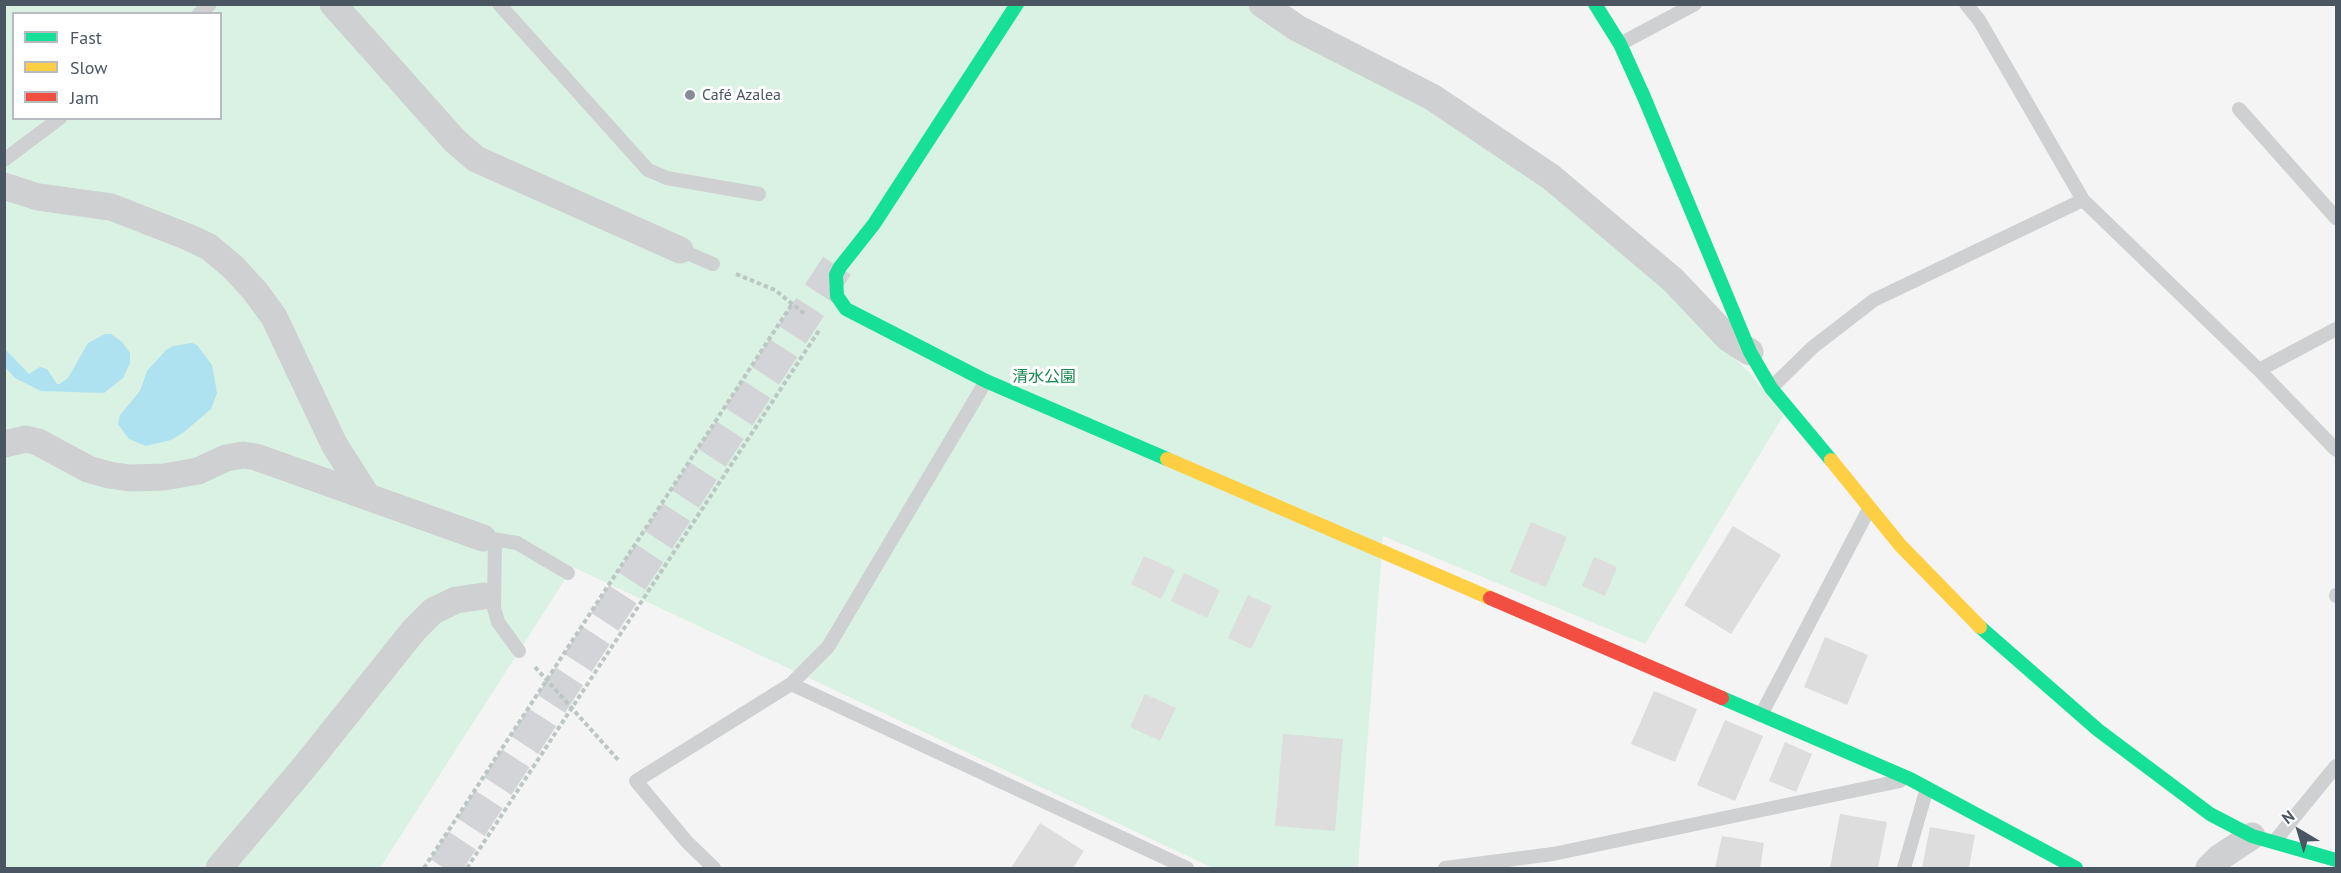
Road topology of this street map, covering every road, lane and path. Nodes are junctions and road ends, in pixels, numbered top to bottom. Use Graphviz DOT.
graph roads {
  1 [pos="333,4"];
  2 [pos="499,4"];
  3 [pos="1017,4"];
  4 [pos="1596,4"];
  5 [pos="1695,4"];
  6 [pos="1966,4"];
  7 [pos="1273,8"];
  8 [pos="1620,45"];
  9 [pos="2239,109"];
  10 [pos="57,120"];
  11 [pos="4,160"];
  12 [pos="4,186"];
  13 [pos="759,194"];
  14 [pos="2083,200"];
  15 [pos="2337,218"];
  16 [pos="680,250"];
  17 [pos="713,264"];
  18 [pos="821,327"];
  19 [pos="2337,329"];
  20 [pos="1750,352"];
  21 [pos="2259,370"];
  22 [pos="986,381"];
  23 [pos="1771,387"];
  24 [pos="4,444"];
  25 [pos="2337,450"];
  26 [pos="367,496"];
  27 [pos="1870,508"];
  28 [pos="489,539"];
  29 [pos="568,573"];
  30 [pos="490,595"];
  31 [pos="519,651"];
  32 [pos="546,680"];
  33 [pos="791,684"];
  34 [pos="573,708"];
  35 [pos="1761,715"];
  36 [pos="2337,765"];
  37 [pos="1910,779"];
  38 [pos="636,781"];
  39 [pos="1927,788"];
  40 [pos="2263,839"];
  41 [pos="2337,860"];
  42 [pos="219,868"];
  43 [pos="424,868"];
  44 [pos="467,868"];
  45 [pos="714,868"];
  46 [pos="1187,868"];
  47 [pos="1446,868"];
  48 [pos="1904,868"];
  49 [pos="2076,868"];
  50 [pos="2209,868"];
  1 -- 16 [label="street"];
  2 -- 13 [label="lane"];
  3 -- 22 [label="street"];
  4 -- 8 [label="street"];
  5 -- 8 [label="lane"];
  6 -- 14 [label="lane"];
  7 -- 20 [label="street"];
  8 -- 20 [label="street"];
  9 -- 15 [label="lane"];
  10 -- 11 [label="lane"];
  12 -- 26 [label="street"];
  14 -- 21 [label="lane"];
  14 -- 23 [label="lane"];
  16 -- 17 [label="lane"];
  17 -- 32 [label="path"];
  18 -- 34 [label="path"];
  19 -- 21 [label="lane"];
  20 -- 23 [label="street"];
  21 -- 25 [label="lane"];
  22 -- 33 [label="lane"];
  22 -- 35 [label="street"];
  23 -- 27 [label="street"];
  24 -- 26 [label="street"];
  26 -- 28 [label="street"];
  27 -- 35 [label="lane"];
  27 -- 40 [label="street"];
  28 -- 29 [label="lane"];
  28 -- 30 [label="lane"];
  30 -- 31 [label="lane"];
  30 -- 42 [label="street"];
  31 -- 32 [label="path"];
  32 -- 34 [label="path"];
  32 -- 43 [label="path"];
  33 -- 38 [label="lane"];
  33 -- 46 [label="lane"];
  34 -- 38 [label="path"];
  34 -- 44 [label="path"];
  35 -- 37 [label="street"];
  36 -- 40 [label="lane"];
  37 -- 39 [label="street"];
  37 -- 47 [label="lane"];
  38 -- 45 [label="lane"];
  39 -- 48 [label="lane"];
  39 -- 49 [label="street"];
  40 -- 41 [label="street"];
  40 -- 50 [label="street"];
}
